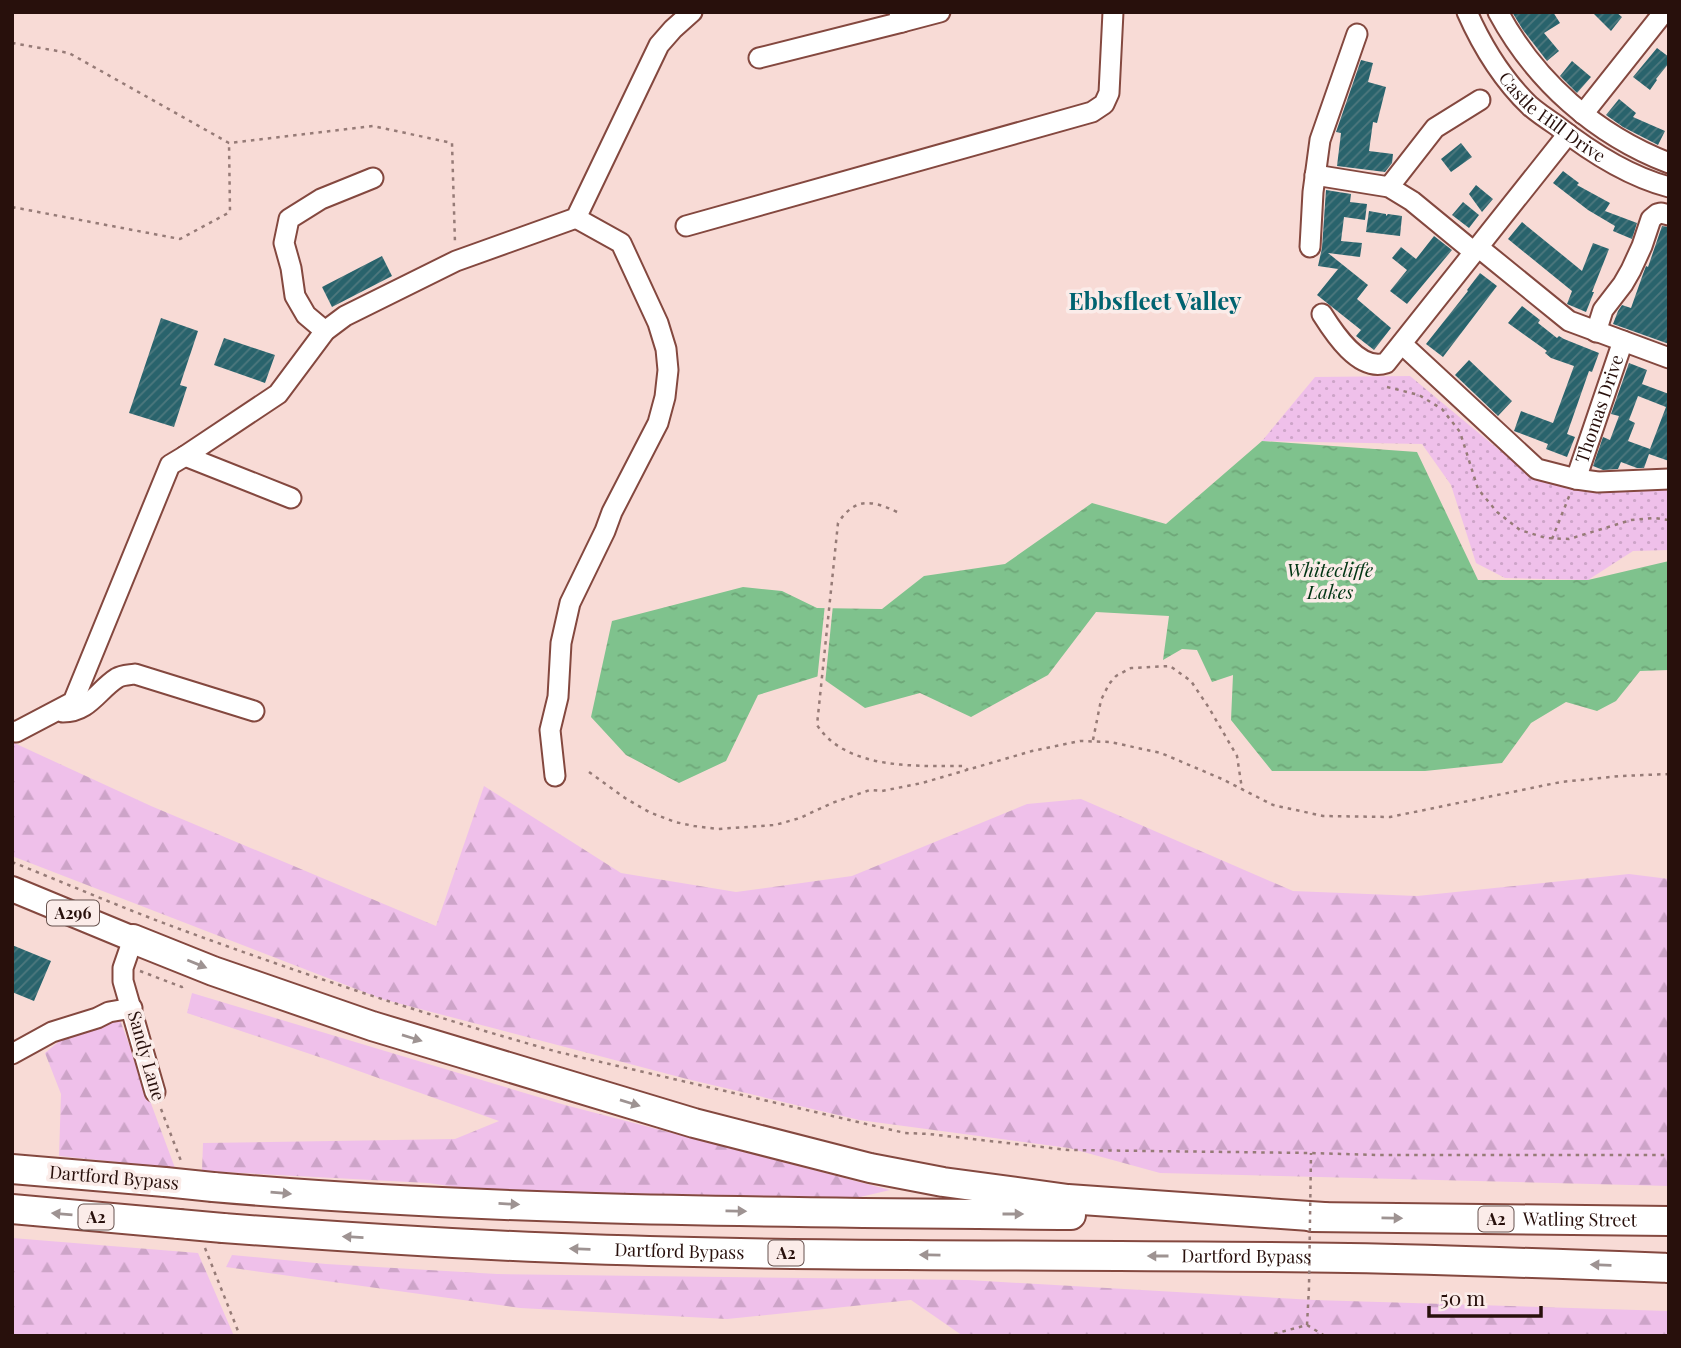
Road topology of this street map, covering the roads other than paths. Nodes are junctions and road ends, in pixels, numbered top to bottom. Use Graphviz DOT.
graph roads {
  1 [pos="692,12"];
  2 [pos="940,12"];
  3 [pos="1113,12"];
  4 [pos="1467,12"];
  5 [pos="1498,12"];
  6 [pos="1664,12"];
  7 [pos="900,17"];
  8 [pos="1357,34"];
  9 [pos="759,58"];
  10 [pos="1480,100"];
  11 [pos="1583,114"];
  12 [pos="1568,134"];
  13 [pos="1669,163"];
  14 [pos="1315,175"];
  15 [pos="373,177"];
  16 [pos="1389,187"];
  17 [pos="1669,187"];
  18 [pos="1669,215"];
  19 [pos="576,218"];
  20 [pos="686,226"];
  21 [pos="1310,247"];
  22 [pos="1476,250"];
  23 [pos="1322,314"];
  24 [pos="325,331"];
  25 [pos="1596,331"];
  26 [pos="1623,341"];
  27 [pos="1402,344"];
  28 [pos="1669,358"];
  29 [pos="185,456"];
  30 [pos="1576,479"];
  31 [pos="1669,479"];
  32 [pos="291,498"];
  33 [pos="254,711"];
  34 [pos="54,712"];
  35 [pos="12,731"];
  36 [pos="555,776"];
  37 [pos="12,889"];
  38 [pos="133,939"];
  39 [pos="132,1008"];
  40 [pos="12,1054"];
  41 [pos="155,1092"];
  42 [pos="12,1169"];
  43 [pos="12,1209"];
  44 [pos="1314,1217"];
  45 [pos="1669,1221"];
  46 [pos="1669,1268"];
  1 -- 19 [label="street"];
  2 -- 7 [label="street"];
  3 -- 20 [label="street"];
  4 -- 12 [label="street, Castle Hill Drive"];
  5 -- 11 [label="street"];
  6 -- 11 [label="street"];
  7 -- 9 [label="street"];
  8 -- 14 [label="street"];
  10 -- 16 [label="street"];
  11 -- 13 [label="street"];
  12 -- 17 [label="street, Castle Hill Drive"];
  12 -- 22 [label="street"];
  14 -- 16 [label="street"];
  14 -- 21 [label="street"];
  15 -- 24 [label="street"];
  16 -- 22 [label="street"];
  18 -- 25 [label="street"];
  19 -- 24 [label="street"];
  19 -- 36 [label="street"];
  22 -- 25 [label="street"];
  22 -- 27 [label="street"];
  23 -- 27 [label="street"];
  24 -- 29 [label="street"];
  25 -- 26 [label="street"];
  26 -- 28 [label="street"];
  26 -- 30 [label="street, Thomas Drive"];
  27 -- 30 [label="street, Thomas Drive"];
  29 -- 32 [label="street"];
  29 -- 34 [label="street"];
  30 -- 31 [label="street, Thomas Drive"];
  33 -- 34 [label="street"];
  34 -- 35 [label="street"];
  37 -- 38 [label="main road, A296"];
  38 -- 39 [label="street, Sandy Lane"];
  38 -- 44 [label="highway, A2, one-way"];
  39 -- 40 [label="street"];
  39 -- 41 [label="street, Sandy Lane"];
  42 -- 44 [label="highway, Dartford Bypass / A2, one-way, bridge"];
  46 -- 43 [label="highway, Dartford Bypass / A2, one-way, bridge"];
  44 -- 45 [label="highway, Watling Street / A2, one-way"];
}
